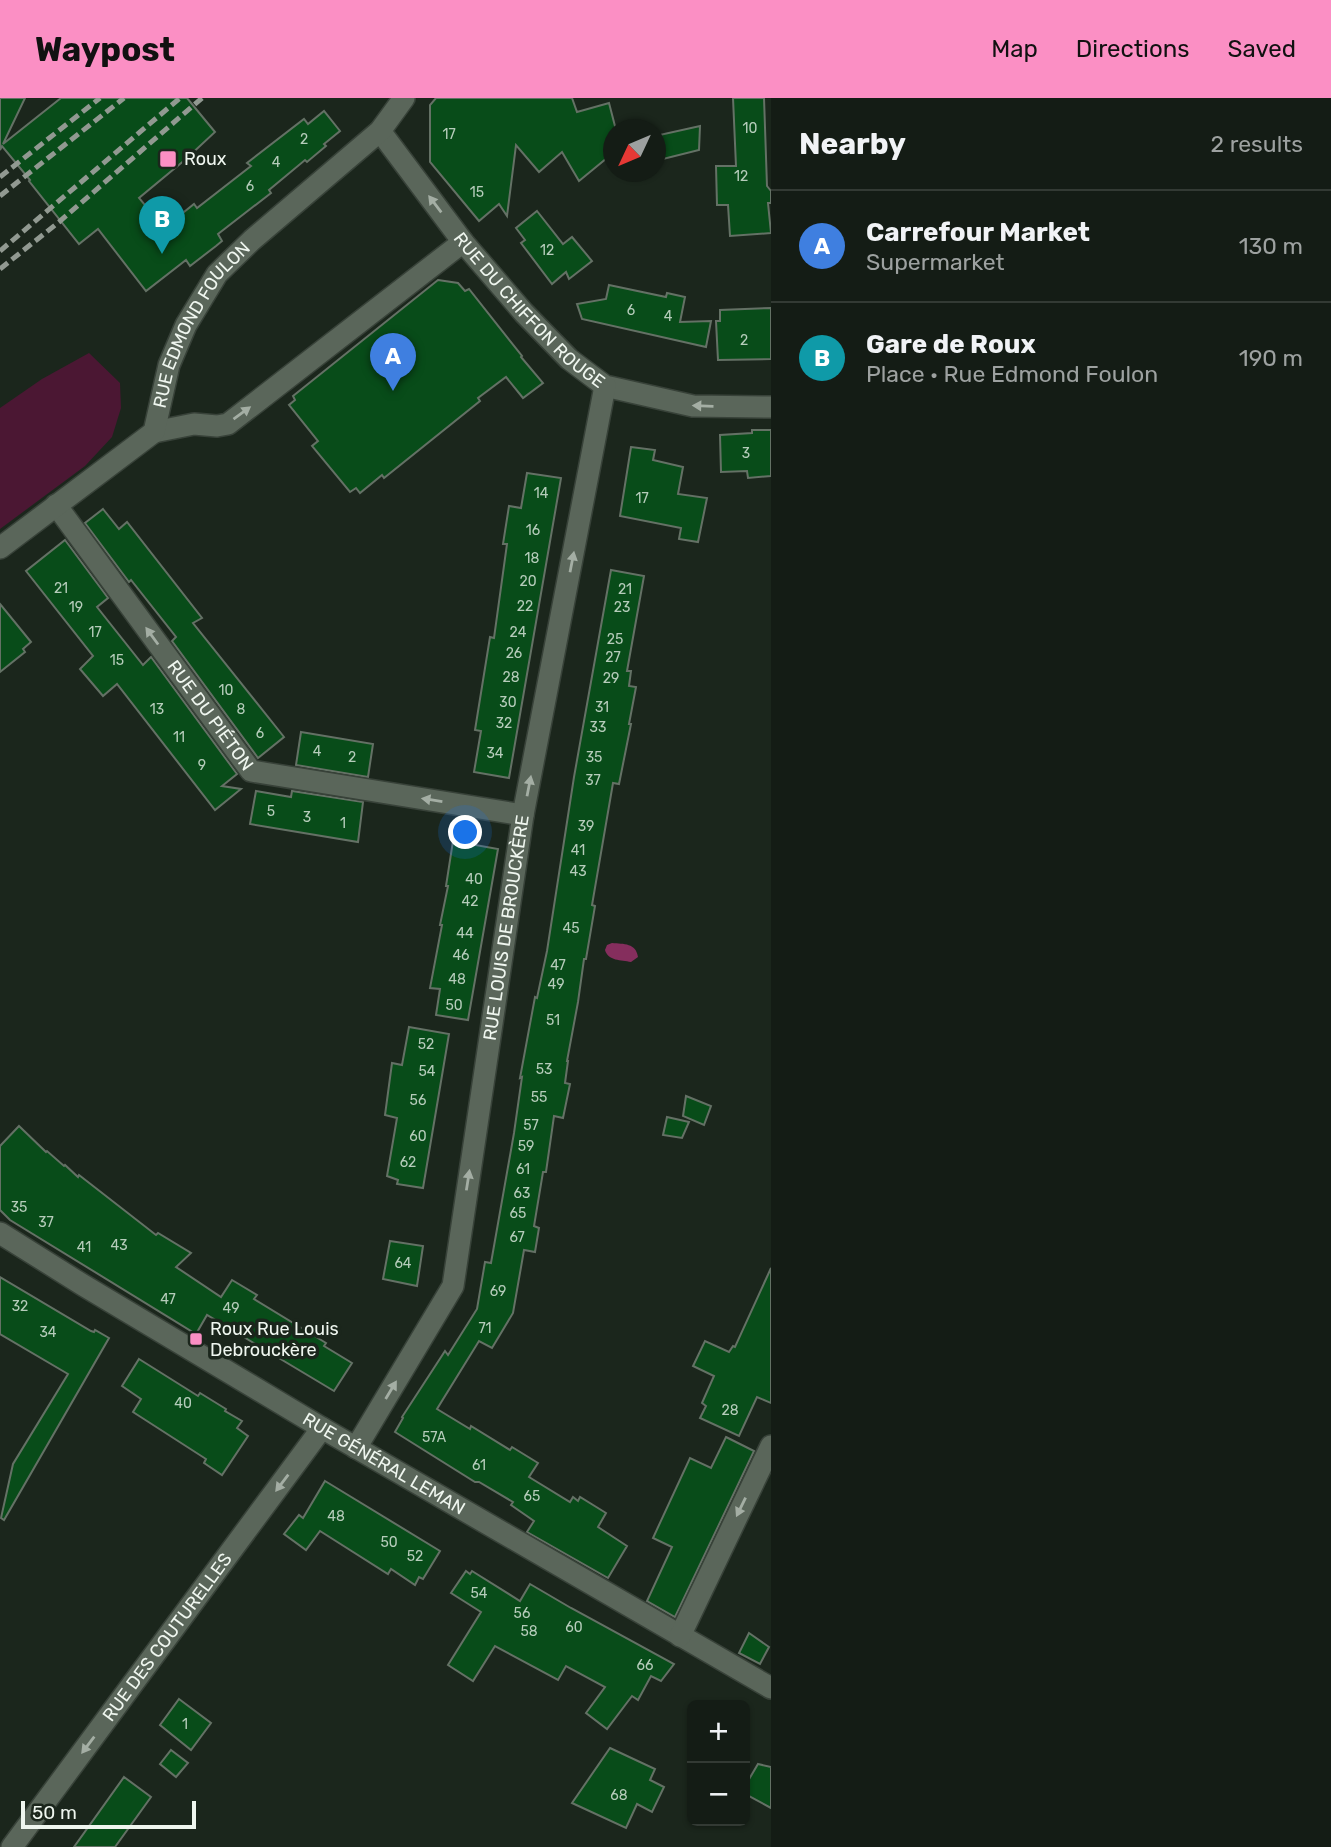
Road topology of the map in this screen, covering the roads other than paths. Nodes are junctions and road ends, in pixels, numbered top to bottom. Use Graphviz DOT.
graph roads {
  1 [pos="404,98"];
  2 [pos="380,131"];
  3 [pos="463,242"];
  4 [pos="605,386"];
  5 [pos="771,407"];
  6 [pos="154,432"];
  7 [pos="56,505"];
  8 [pos="0,548"];
  9 [pos="523,816"];
  10 [pos="0,1233"];
  11 [pos="323,1428"];
  12 [pos="771,1446"];
  13 [pos="356,1448"];
  14 [pos="680,1636"];
  15 [pos="771,1688"];
  16 [pos="12,1847"];
  1 -- 2 [label="street, RUE EDMOND FOULON"];
  3 -- 2 [label="street, RUE DU CHIFFON ROUGE, one-way"];
  2 -- 6 [label="street, RUE EDMOND FOULON"];
  3 -- 4 [label="street, RUE DU CHIFFON ROUGE"];
  6 -- 3 [label="street, one-way"];
  5 -- 4 [label="street, RUE DU CHIFFON ROUGE, one-way"];
  9 -- 4 [label="street, RUE LOUIS DE BROUCKÈRE, one-way"];
  6 -- 7 [label="street, RUE EDMOND FOULON"];
  7 -- 8 [label="street, RUE EDMOND FOULON"];
  9 -- 7 [label="street, RUE DU PIÉTON, one-way"];
  13 -- 9 [label="street, RUE LOUIS DE BROUCKÈRE, one-way"];
  10 -- 11 [label="street, RUE GÉNÉRAL LEMAN"];
  11 -- 13 [label="street, RUE GÉNÉRAL LEMAN"];
  11 -- 16 [label="street, RUE DES COUTURELLES, one-way"];
  12 -- 14 [label="street, one-way"];
  13 -- 14 [label="street, RUE GÉNÉRAL LEMAN"];
  14 -- 15 [label="street, RUE GÉNÉRAL LEMAN"];
}
